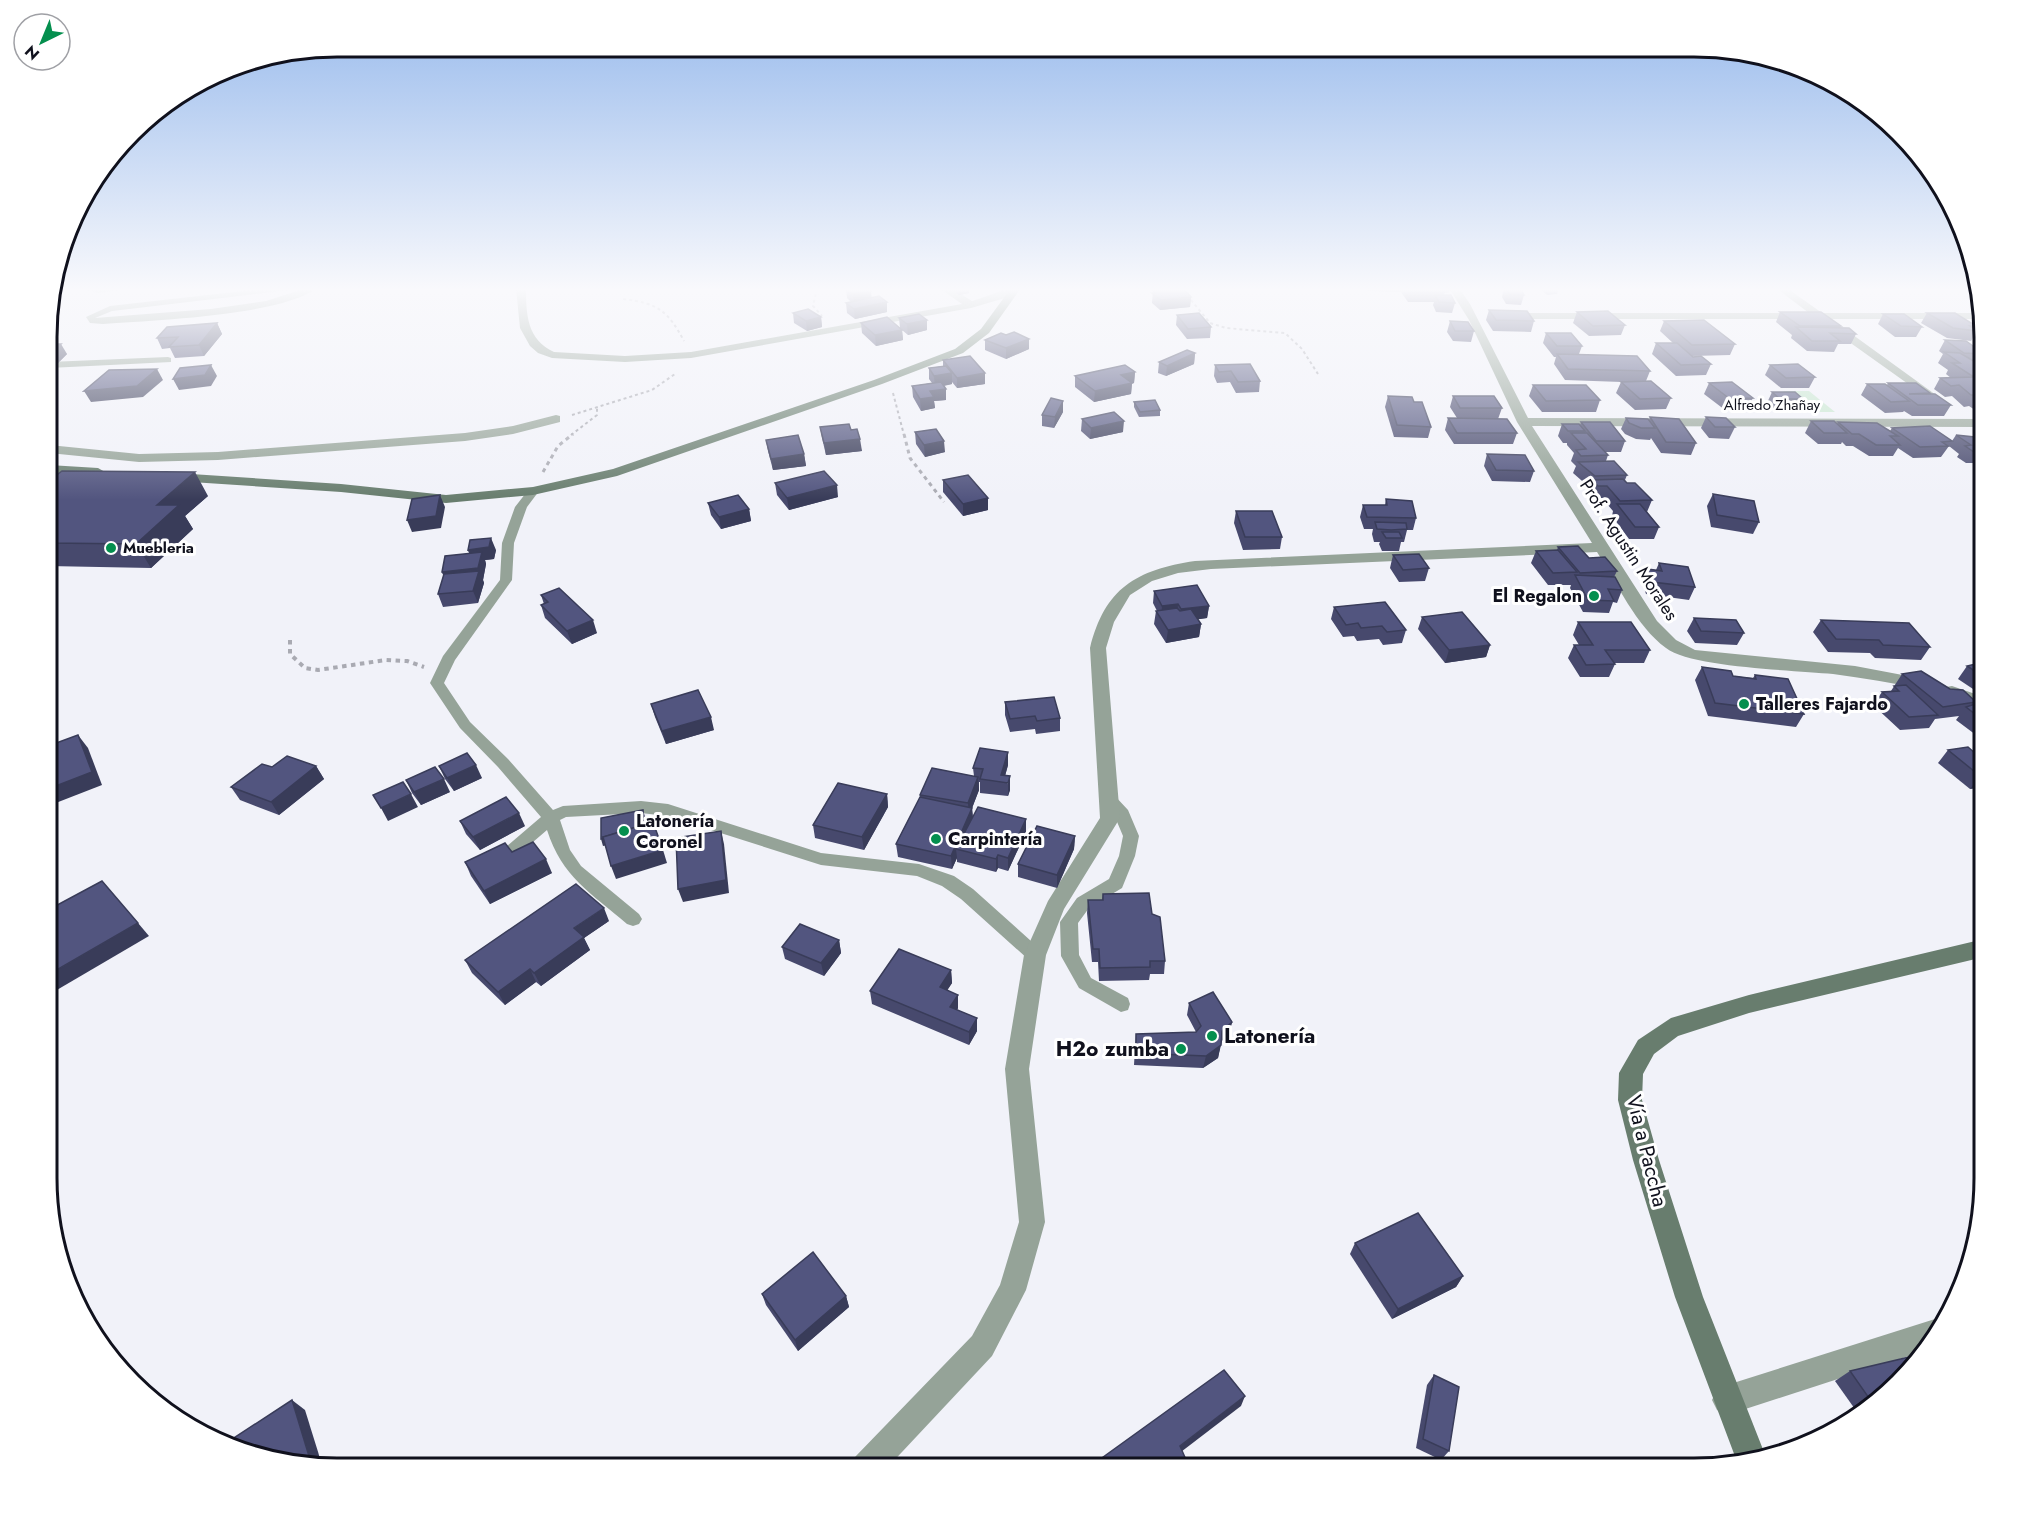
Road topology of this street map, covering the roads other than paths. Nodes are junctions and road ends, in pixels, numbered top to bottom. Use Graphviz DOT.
graph roads {
  1 [pos="939,359"];
  2 [pos="1495,359"];
  3 [pos="1880,359"];
  4 [pos="168,360"];
  5 [pos="57,365"];
  6 [pos="556,419"];
  7 [pos="1523,422"];
  8 [pos="1967,423"];
  9 [pos="1974,423"];
  10 [pos="1974,428"];
  11 [pos="57,450"];
  12 [pos="57,470"];
  13 [pos="107,473"];
  14 [pos="166,477"];
  15 [pos="533,491"];
  16 [pos="1602,547"];
  17 [pos="1974,699"];
  18 [pos="1108,798"];
  19 [pos="550,818"];
  20 [pos="513,850"];
  21 [pos="633,919"];
  22 [pos="1974,950"];
  23 [pos="1035,955"];
  24 [pos="1121,1004"];
  25 [pos="1925,1336"];
  26 [pos="1727,1400"];
  27 [pos="1749,1453"];
  28 [pos="876,1458"];
  1 -- 15 [label="street"];
  2 -- 7 [label="street, Prof. Agustin Morales"];
  3 -- 8 [label="street"];
  4 -- 5 [label="lane"];
  6 -- 11 [label="street"];
  7 -- 8 [label="street, Alfredo Zhañay"];
  7 -- 16 [label="street, Prof. Agustin Morales"];
  8 -- 9 [label="street, Alfredo Zhañay"];
  8 -- 10 [label="street"];
  12 -- 13 [label="street"];
  14 -- 15 [label="street"];
  15 -- 19 [label="lane"];
  16 -- 17 [label="street, Prof. Agustin Morales"];
  16 -- 18 [label="street"];
  18 -- 23 [label="street"];
  18 -- 24 [label="lane"];
  19 -- 20 [label="lane"];
  19 -- 21 [label="lane"];
  19 -- 23 [label="lane"];
  22 -- 26 [label="street, Vía a Paccha"];
  23 -- 28 [label="street"];
  25 -- 26 [label="street"];
  26 -- 27 [label="street, Vía a Paccha"];
}
